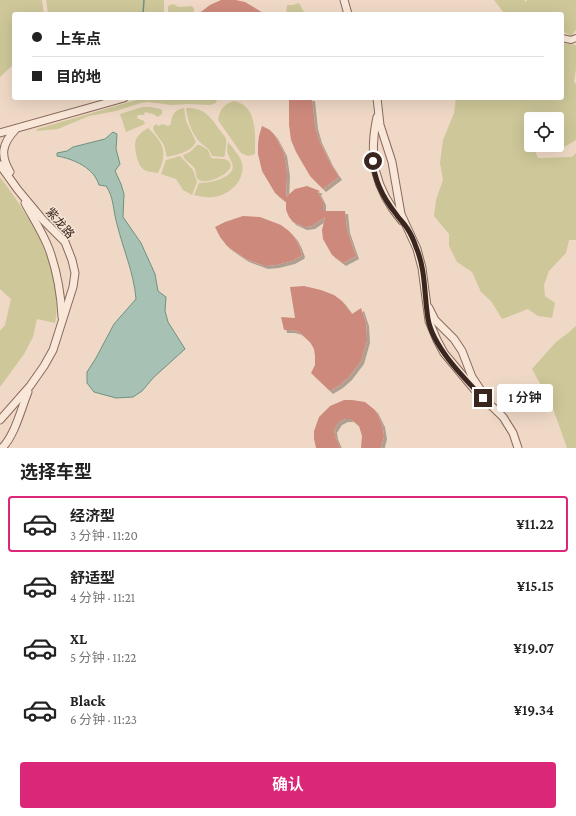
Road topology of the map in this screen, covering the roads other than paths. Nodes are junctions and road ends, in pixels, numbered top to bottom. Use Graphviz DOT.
graph roads {
  1 [pos="344,0"];
  2 [pos="347,12"];
  3 [pos="564,38"];
  4 [pos="576,38"];
  5 [pos="117,100"];
  6 [pos="377,100"];
  7 [pos="378,111"];
  8 [pos="17,128"];
  9 [pos="0,133"];
  10 [pos="0,165"];
  11 [pos="18,190"];
  12 [pos="30,204"];
  13 [pos="408,228"];
  14 [pos="426,299"];
  15 [pos="62,321"];
  16 [pos="30,386"];
  17 [pos="492,407"];
  18 [pos="0,420"];
  19 [pos="2,448"];
  20 [pos="518,448"];
  1 -- 2 [label="street"];
  3 -- 4 [label="street"];
  5 -- 8 [label="street"];
  6 -- 7 [label="street"];
  7 -- 13 [label="street"];
  7 -- 13 [label="street"];
  8 -- 9 [label="street"];
  8 -- 12 [label="street"];
  10 -- 11 [label="street, 紫龙路"];
  11 -- 12 [label="street, 紫龙路"];
  11 -- 15 [label="street, 紫龙路"];
  12 -- 15 [label="street, 紫龙路"];
  13 -- 14 [label="street"];
  14 -- 17 [label="street"];
  14 -- 17 [label="street"];
  15 -- 16 [label="street, 紫龙路"];
  16 -- 18 [label="street, 紫龙路"];
  16 -- 19 [label="street, 紫龙路"];
  17 -- 20 [label="street"];
}
